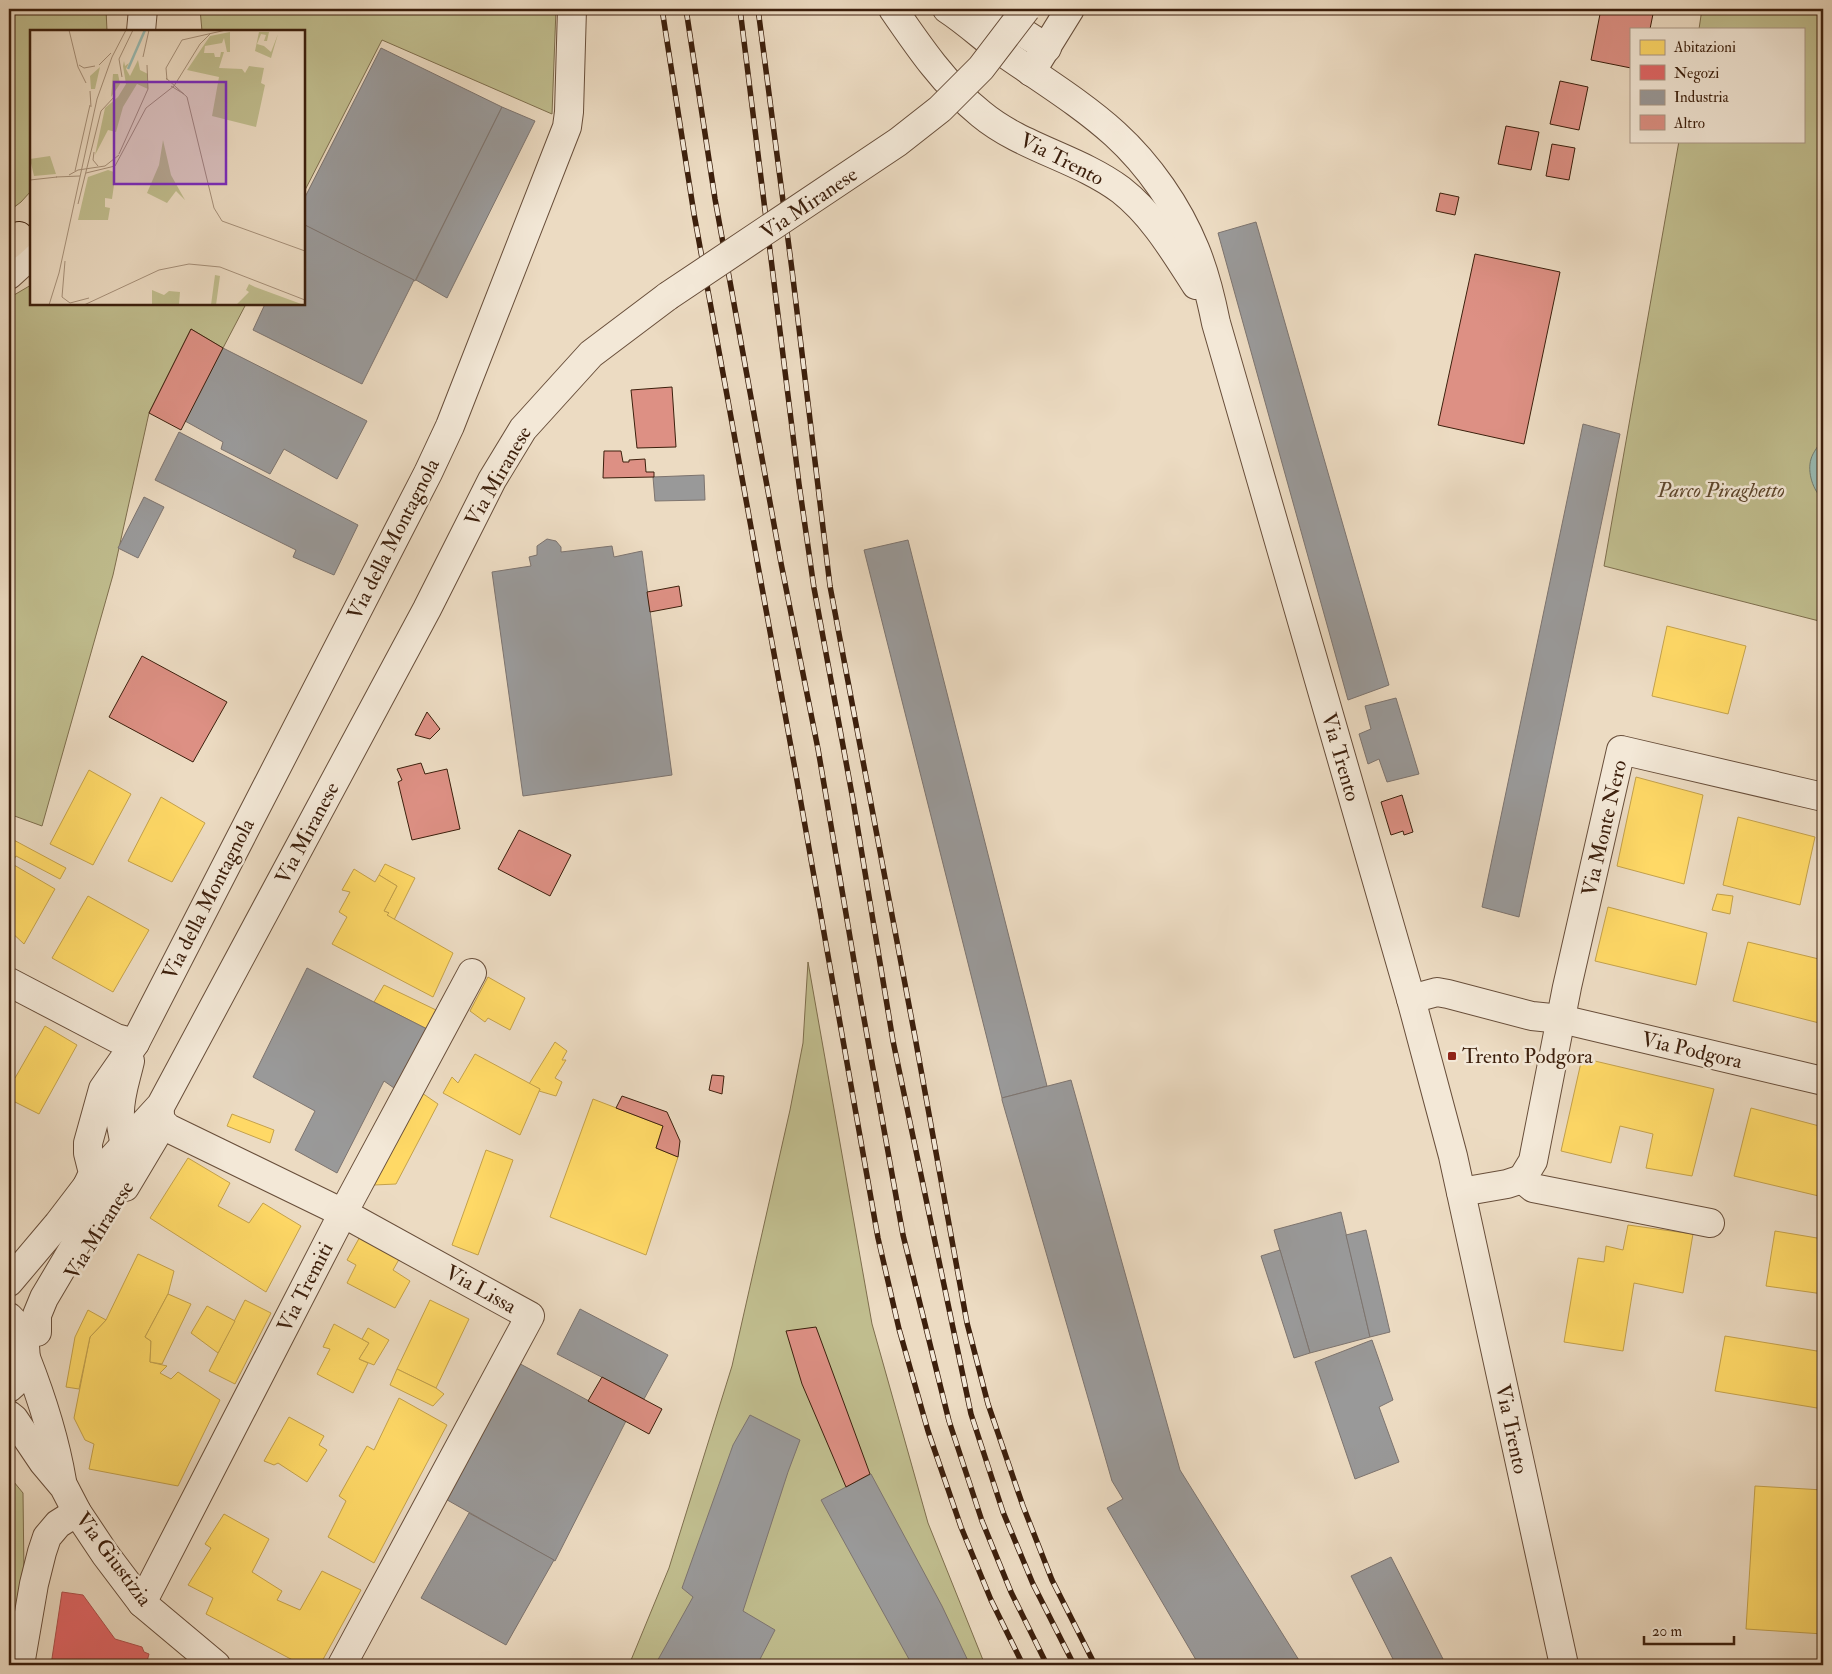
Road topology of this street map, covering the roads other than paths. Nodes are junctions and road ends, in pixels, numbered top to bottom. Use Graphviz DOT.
graph roads {
  1 [pos="143,9"];
  2 [pos="572,9"];
  3 [pos="894,9"];
  4 [pos="947,9"];
  5 [pos="986,9"];
  6 [pos="1026,9"];
  7 [pos="1070,9"];
  8 [pos="141,30"];
  9 [pos="1047,48"];
  10 [pos="1032,72"];
  11 [pos="20,241"];
  12 [pos="9,275"];
  13 [pos="1216,323"];
  14 [pos="1823,797"];
  15 [pos="472,973"];
  16 [pos="9,982"];
  17 [pos="1412,999"];
  18 [pos="1561,1019"];
  19 [pos="135,1042"];
  20 [pos="1823,1081"];
  21 [pos="120,1102"];
  22 [pos="156,1115"];
  23 [pos="126,1146"];
  24 [pos="1522,1179"];
  25 [pos="87,1186"];
  26 [pos="1461,1192"];
  27 [pos="343,1213"];
  28 [pos="1710,1223"];
  29 [pos="9,1282"];
  30 [pos="9,1317"];
  31 [pos="30,1347"];
  32 [pos="9,1388"];
  33 [pos="9,1415"];
  34 [pos="64,1487"];
  35 [pos="77,1512"];
  36 [pos="142,1603"];
  37 [pos="20,1665"];
  38 [pos="216,1665"];
  39 [pos="342,1665"];
  40 [pos="1564,1665"];
  1 -- 8 [label="street"];
  2 -- 19 [label="street, Via della Montagnola"];
  3 -- 13 [label="street, Via Trento"];
  4 -- 10 [label="street, Via Trento"];
  5 -- 9 [label="street"];
  6 -- 22 [label="street, Via Miranese, bridge"];
  7 -- 9 [label="street"];
  9 -- 10 [label="street"];
  10 -- 13 [label="street, Via Trento"];
  11 -- 12 [label="street"];
  13 -- 17 [label="street, Via Trento"];
  14 -- 18 [label="street, Via Monte Nero"];
  15 -- 27 [label="street, Via Tremiti"];
  16 -- 19 [label="street"];
  17 -- 18 [label="street, Via Podgora"];
  17 -- 26 [label="street, Via Trento"];
  18 -- 20 [label="street, Via Podgora"];
  18 -- 24 [label="street"];
  19 -- 21 [label="street"];
  19 -- 25 [label="street"];
  21 -- 22 [label="street, Via Lissa"];
  21 -- 23 [label="street"];
  22 -- 23 [label="street, Via Miranese"];
  22 -- 27 [label="street, Via Lissa"];
  22 -- 31 [label="street, Via Miranese"];
  23 -- 25 [label="street, Via Miranese"];
  23 -- 31 [label="street"];
  24 -- 26 [label="street"];
  24 -- 28 [label="street"];
  25 -- 29 [label="street, Via Miranese"];
  26 -- 40 [label="street, Via Trento"];
  27 -- 36 [label="street, Via Tremiti"];
  27 -- 39 [label="street, Via Lissa"];
  30 -- 31 [label="street, Via Giustizia"];
  31 -- 32 [label="street"];
  31 -- 34 [label="street, Via Giustizia"];
  33 -- 34 [label="street, Via Giustizia"];
  34 -- 35 [label="street, Via Giustizia"];
  35 -- 36 [label="street, Via Giustizia"];
  35 -- 37 [label="street"];
  36 -- 38 [label="street, Via Giustizia"];
}
